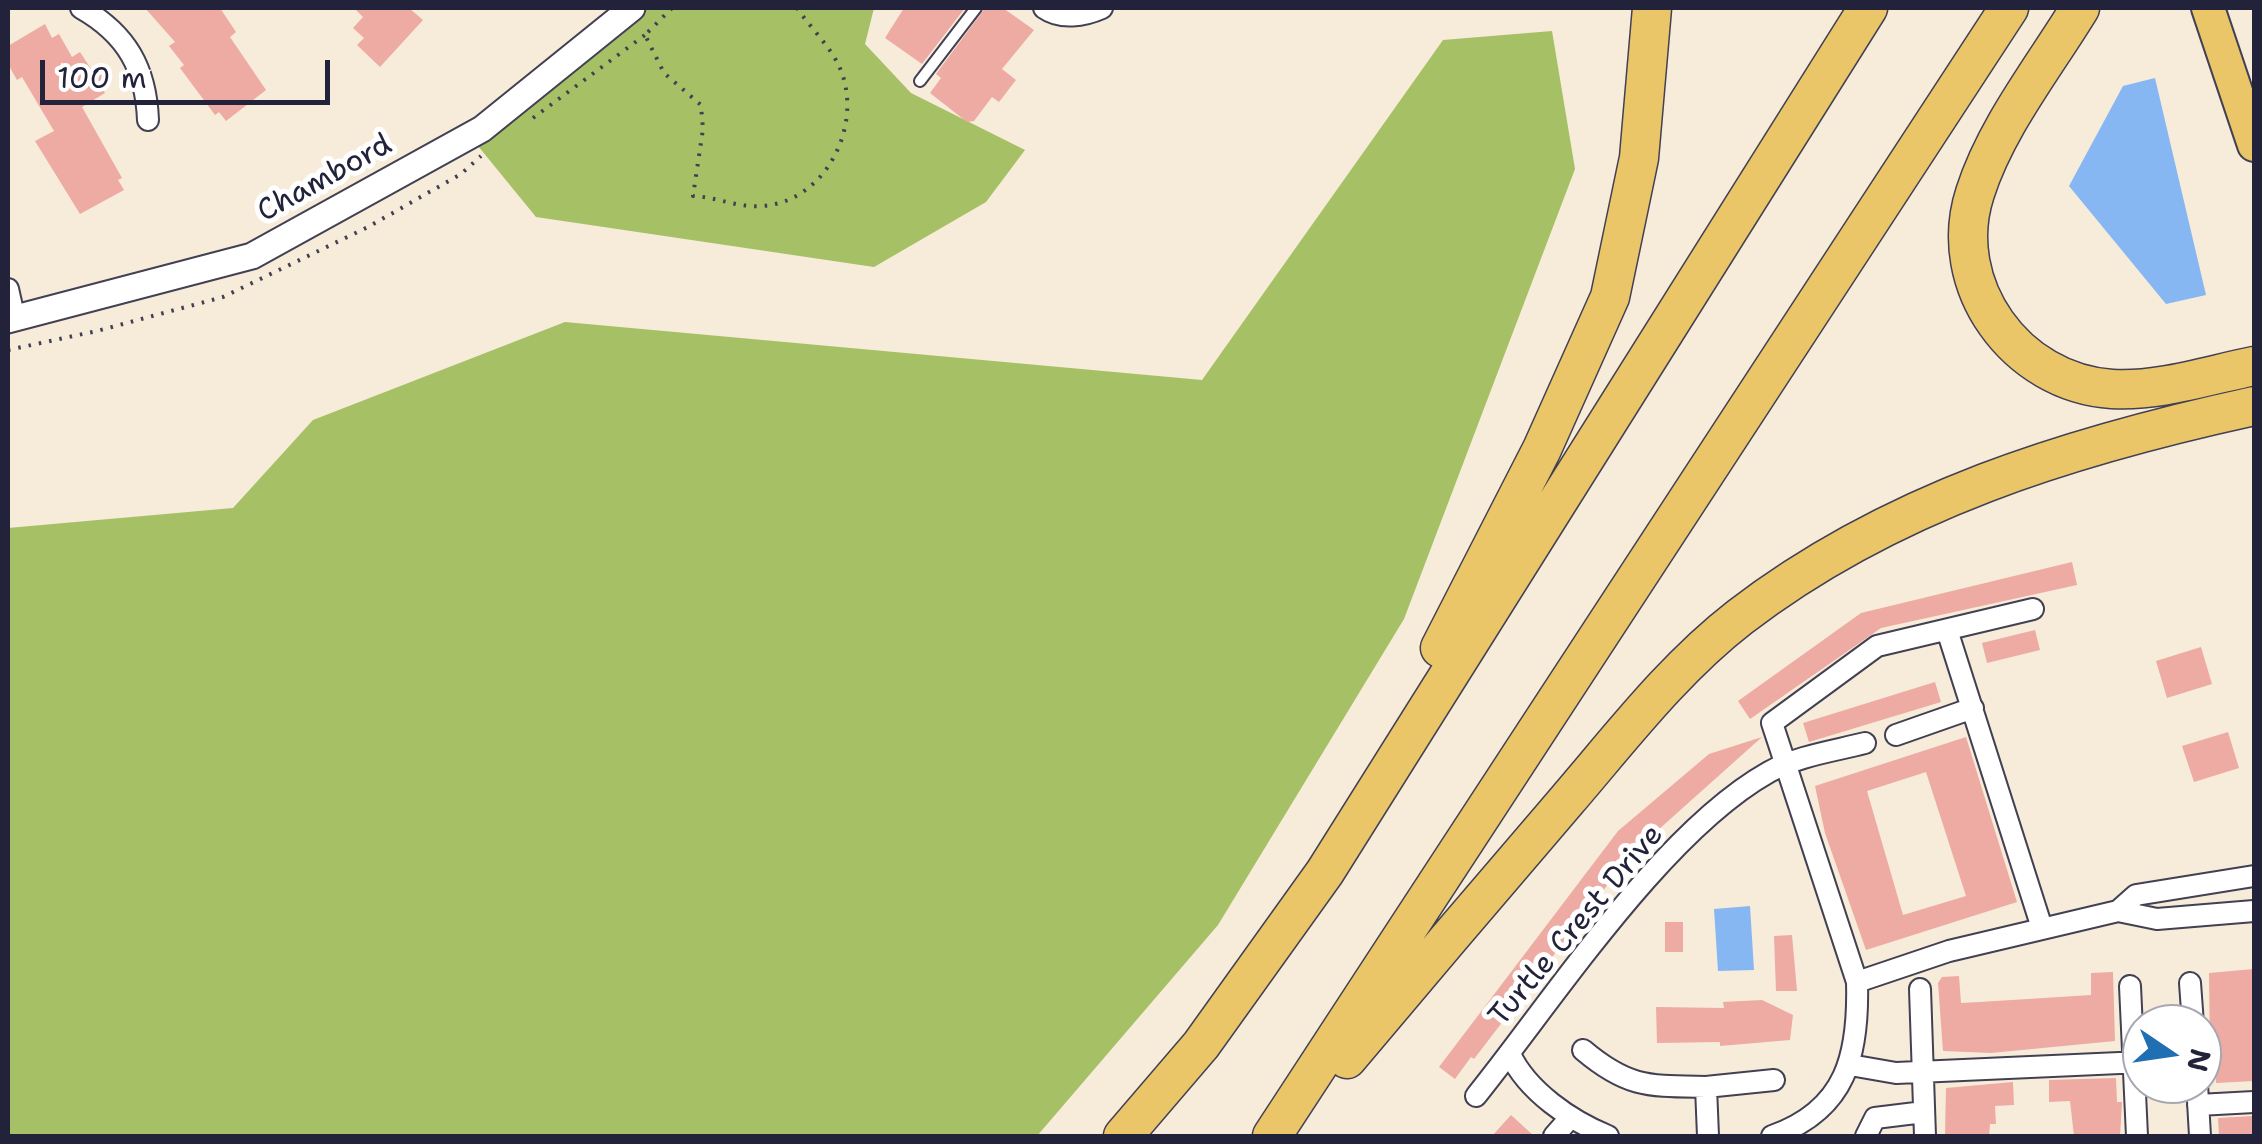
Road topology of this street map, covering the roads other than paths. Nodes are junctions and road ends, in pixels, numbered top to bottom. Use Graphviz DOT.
graph roads {
  1 [pos="82,8"];
  2 [pos="632,8"];
  3 [pos="976,8"];
  4 [pos="1044,8"];
  5 [pos="1102,8"];
  6 [pos="1652,8"];
  7 [pos="1868,8"];
  8 [pos="2009,8"];
  9 [pos="2208,8"];
  10 [pos="2079,9"];
  11 [pos="920,81"];
  12 [pos="148,120"];
  13 [pos="2254,145"];
  14 [pos="8,289"];
  15 [pos="11,320"];
  16 [pos="2254,366"];
  17 [pos="2254,406"];
  18 [pos="2032,609"];
  19 [pos="1948,630"];
  20 [pos="1973,708"];
  21 [pos="1896,735"];
  22 [pos="1864,743"];
  23 [pos="1786,764"];
  24 [pos="1324,872"];
  25 [pos="2254,876"];
  26 [pos="2118,911"];
  27 [pos="2254,911"];
  28 [pos="2042,928"];
  29 [pos="1858,982"];
  30 [pos="2190,983"];
  31 [pos="2130,986"];
  32 [pos="1920,990"];
  33 [pos="2132,1004"];
  34 [pos="2191,1004"];
  35 [pos="1583,1050"];
  36 [pos="1510,1054"];
  37 [pos="2122,1063"];
  38 [pos="1850,1065"];
  39 [pos="1922,1072"];
  40 [pos="1774,1080"];
  41 [pos="1706,1086"];
  42 [pos="1476,1096"];
  43 [pos="2222,1098"];
  44 [pos="2254,1102"];
  45 [pos="2137,1104"];
  46 [pos="2198,1104"];
  47 [pos="1924,1112"];
  48 [pos="1570,1118"];
  49 [pos="1123,1136"];
  50 [pos="1272,1136"];
  51 [pos="1280,1136"];
  52 [pos="1554,1136"];
  53 [pos="1608,1136"];
  54 [pos="1708,1136"];
  55 [pos="1772,1136"];
  56 [pos="1866,1136"];
  57 [pos="1925,1136"];
  58 [pos="2137,1136"];
  59 [pos="2200,1136"];
  1 -- 12 [label="street"];
  2 -- 15 [label="street, Chambord"];
  3 -- 11 [label="lane"];
  4 -- 5 [label="street"];
  6 -- 24 [label="highway"];
  7 -- 24 [label="highway"];
  8 -- 50 [label="highway"];
  9 -- 13 [label="main road"];
  10 -- 16 [label="highway"];
  14 -- 15 [label="street"];
  17 -- 51 [label="highway"];
  18 -- 19 [label="street"];
  19 -- 20 [label="street"];
  19 -- 23 [label="street"];
  20 -- 21 [label="street"];
  20 -- 28 [label="street"];
  22 -- 23 [label="street, Turtle Crest Drive"];
  23 -- 29 [label="street"];
  23 -- 36 [label="street, Turtle Crest Drive"];
  24 -- 49 [label="highway"];
  25 -- 26 [label="street"];
  26 -- 27 [label="street"];
  26 -- 28 [label="street"];
  28 -- 29 [label="street"];
  29 -- 38 [label="street"];
  30 -- 34 [label="street"];
  31 -- 33 [label="street"];
  32 -- 39 [label="street"];
  35 -- 41 [label="street"];
  36 -- 42 [label="street, Turtle Crest Drive"];
  36 -- 48 [label="street, Turtle Crest Drive"];
  37 -- 39 [label="street"];
  38 -- 39 [label="street"];
  38 -- 55 [label="street"];
  39 -- 47 [label="street"];
  40 -- 41 [label="street"];
  41 -- 54 [label="street"];
  43 -- 44 [label="street"];
  45 -- 58 [label="street"];
  46 -- 59 [label="street"];
  47 -- 56 [label="street"];
  47 -- 57 [label="street"];
  48 -- 52 [label="street"];
  48 -- 53 [label="street, Turtle Crest Drive"];
}
